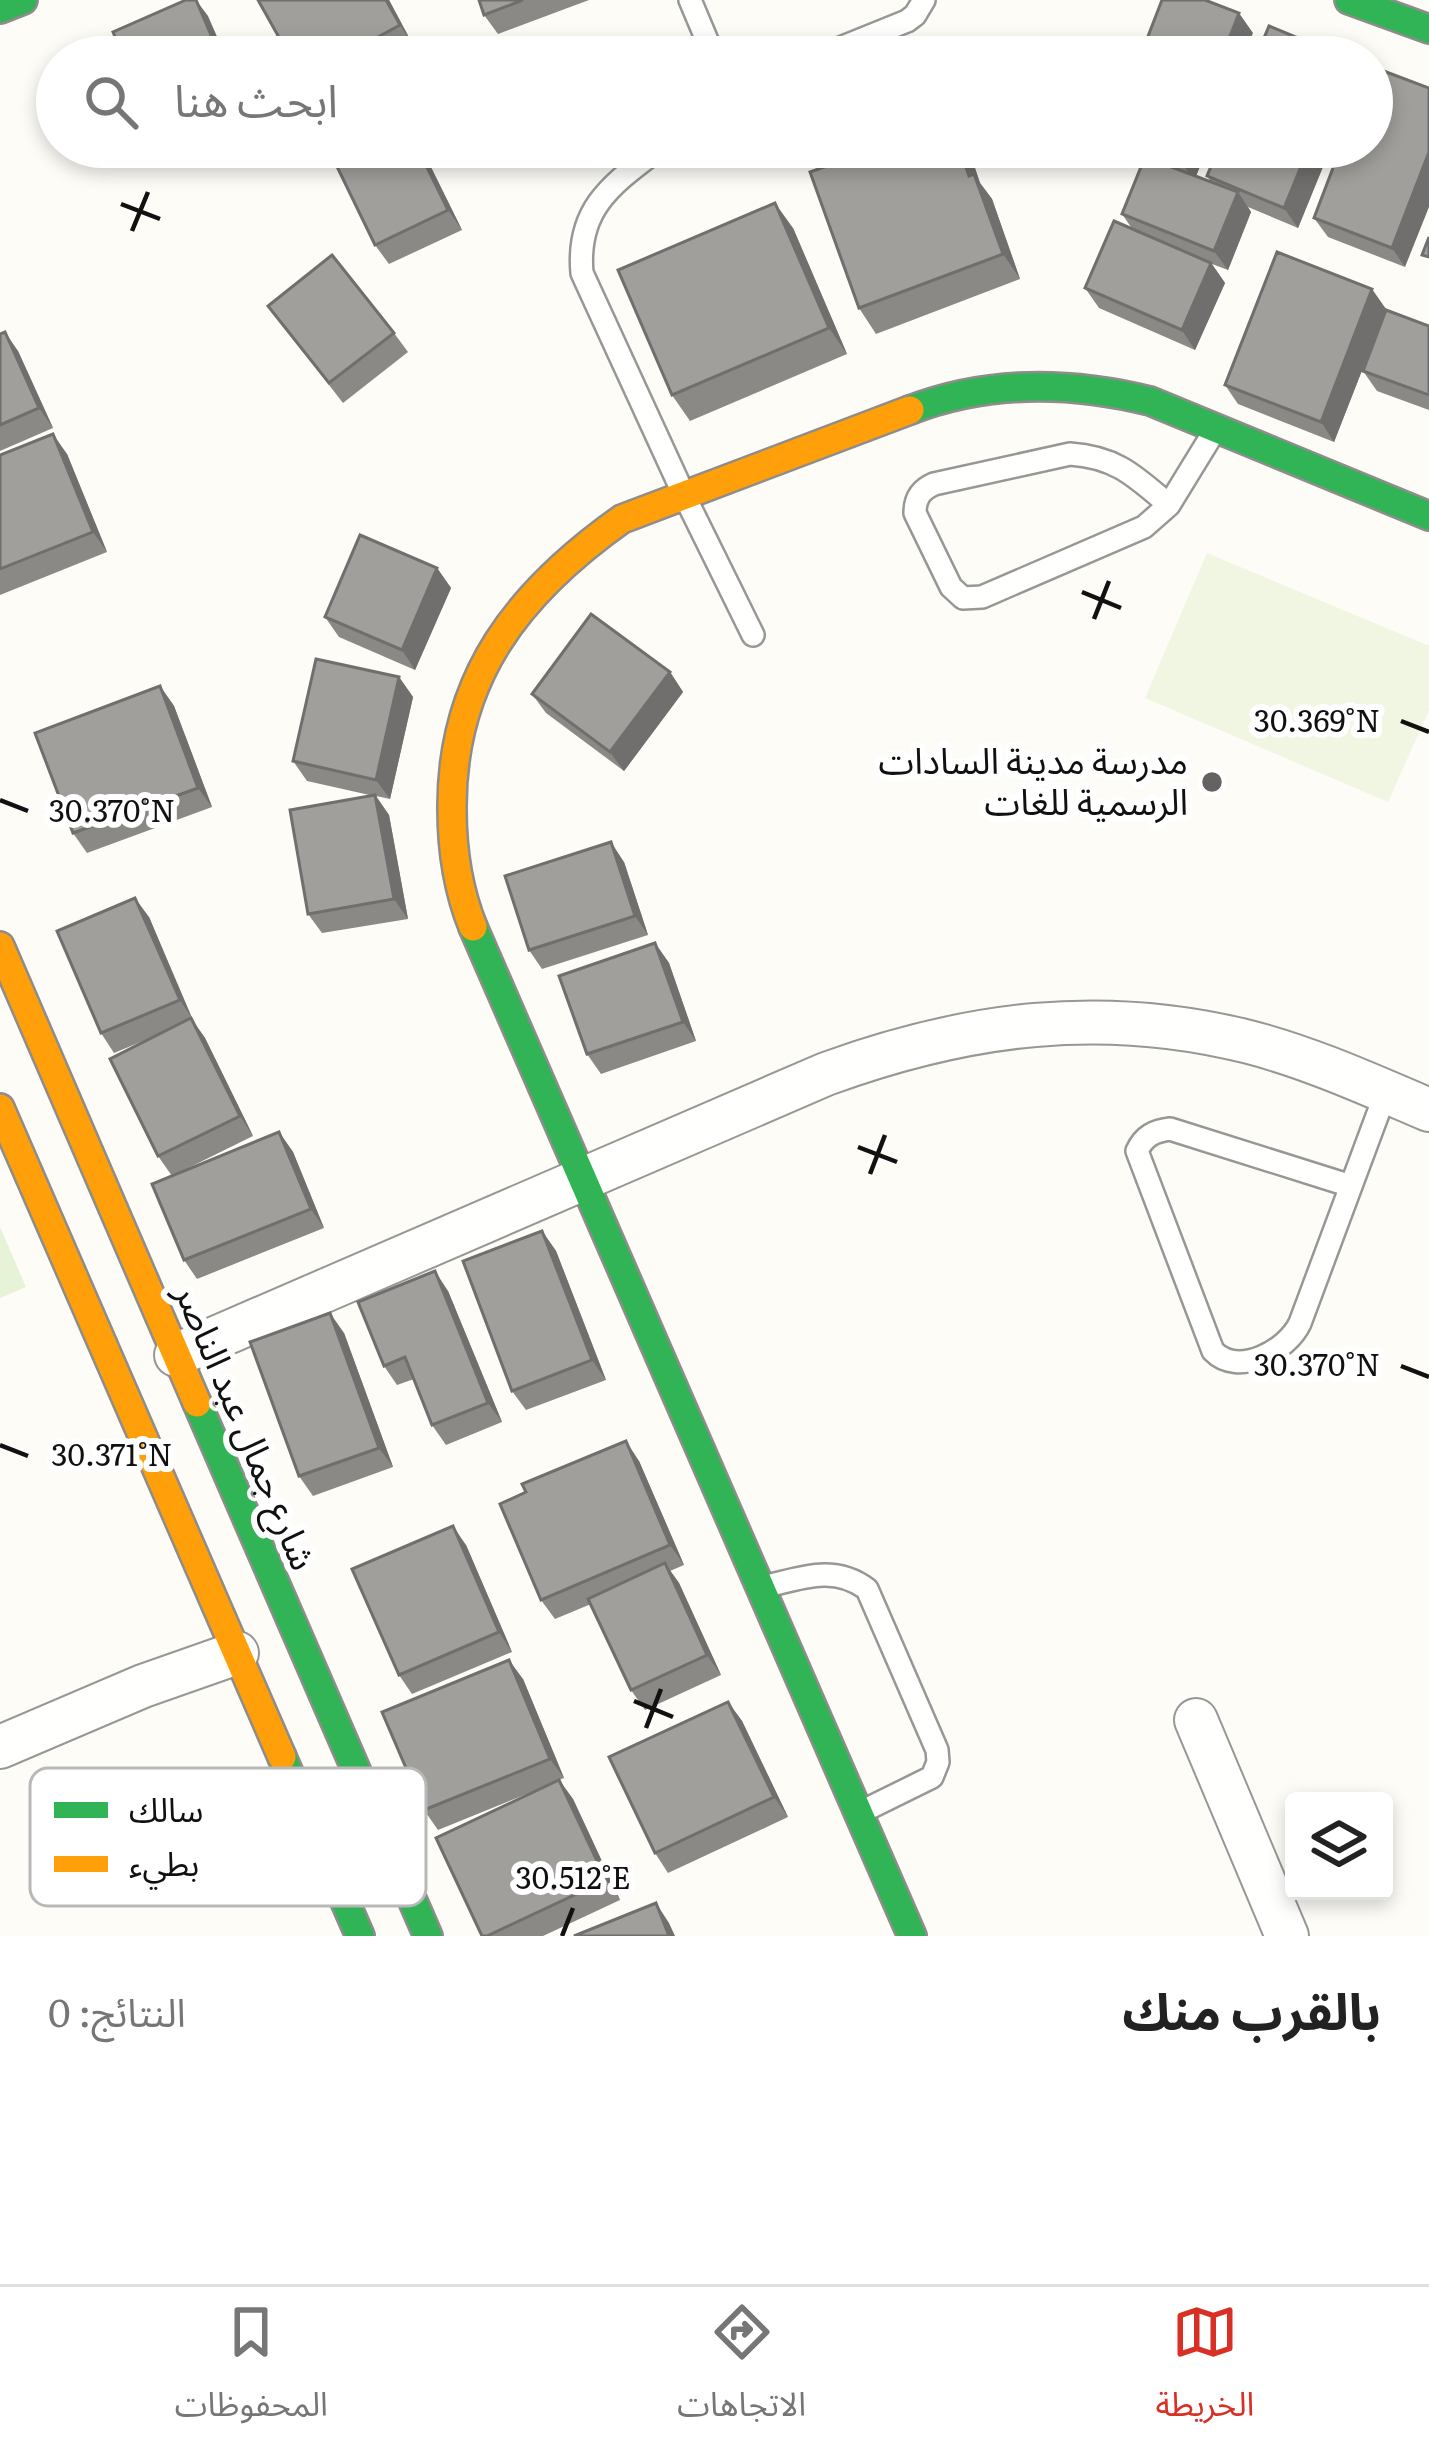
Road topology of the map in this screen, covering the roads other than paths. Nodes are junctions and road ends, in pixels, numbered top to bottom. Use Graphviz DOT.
graph roads {
  1 [pos="22,0"];
  2 [pos="690,0"];
  3 [pos="924,0"];
  4 [pos="1349,0"];
  5 [pos="0,9"];
  6 [pos="1429,29"];
  7 [pos="705,36"];
  8 [pos="870,36"];
  9 [pos="636,168"];
  10 [pos="1216,430"];
  11 [pos="684,495"];
  12 [pos="1169,505"];
  13 [pos="1429,516"];
  14 [pos="753,635"];
  15 [pos="0,946"];
  16 [pos="1386,1092"];
  17 [pos="0,1108"];
  18 [pos="1429,1110"];
  19 [pos="583,1180"];
  20 [pos="1351,1186"];
  21 [pos="176,1355"];
  22 [pos="760,1588"];
  23 [pos="237,1653"];
  24 [pos="1196,1720"];
  25 [pos="0,1747"];
  26 [pos="287,1768"];
  27 [pos="355,1768"];
  28 [pos="859,1814"];
  29 [pos="347,1906"];
  30 [pos="415,1906"];
  31 [pos="360,1936"];
  32 [pos="428,1936"];
  33 [pos="912,1936"];
  34 [pos="1287,1936"];
  1 -- 5 [label="street"];
  2 -- 7 [label="lane"];
  3 -- 8 [label="lane"];
  4 -- 6 [label="street"];
  9 -- 11 [label="lane"];
  10 -- 11 [label="street"];
  10 -- 12 [label="lane"];
  10 -- 13 [label="street"];
  11 -- 14 [label="lane"];
  11 -- 19 [label="street"];
  12 -- 12 [label="lane"];
  15 -- 21 [label="street, شارع جمال عبد الناصر"];
  16 -- 18 [label="street"];
  16 -- 19 [label="street"];
  16 -- 20 [label="lane"];
  17 -- 23 [label="street"];
  19 -- 21 [label="street"];
  19 -- 22 [label="street"];
  20 -- 20 [label="lane"];
  21 -- 27 [label="street, شارع جمال عبد الناصر"];
  22 -- 28 [label="street"];
  22 -- 28 [label="lane"];
  23 -- 25 [label="street"];
  23 -- 26 [label="street"];
  24 -- 34 [label="street"];
  28 -- 33 [label="street"];
  29 -- 31 [label="street"];
  30 -- 32 [label="street, شارع جمال عبد الناصر"];
}
